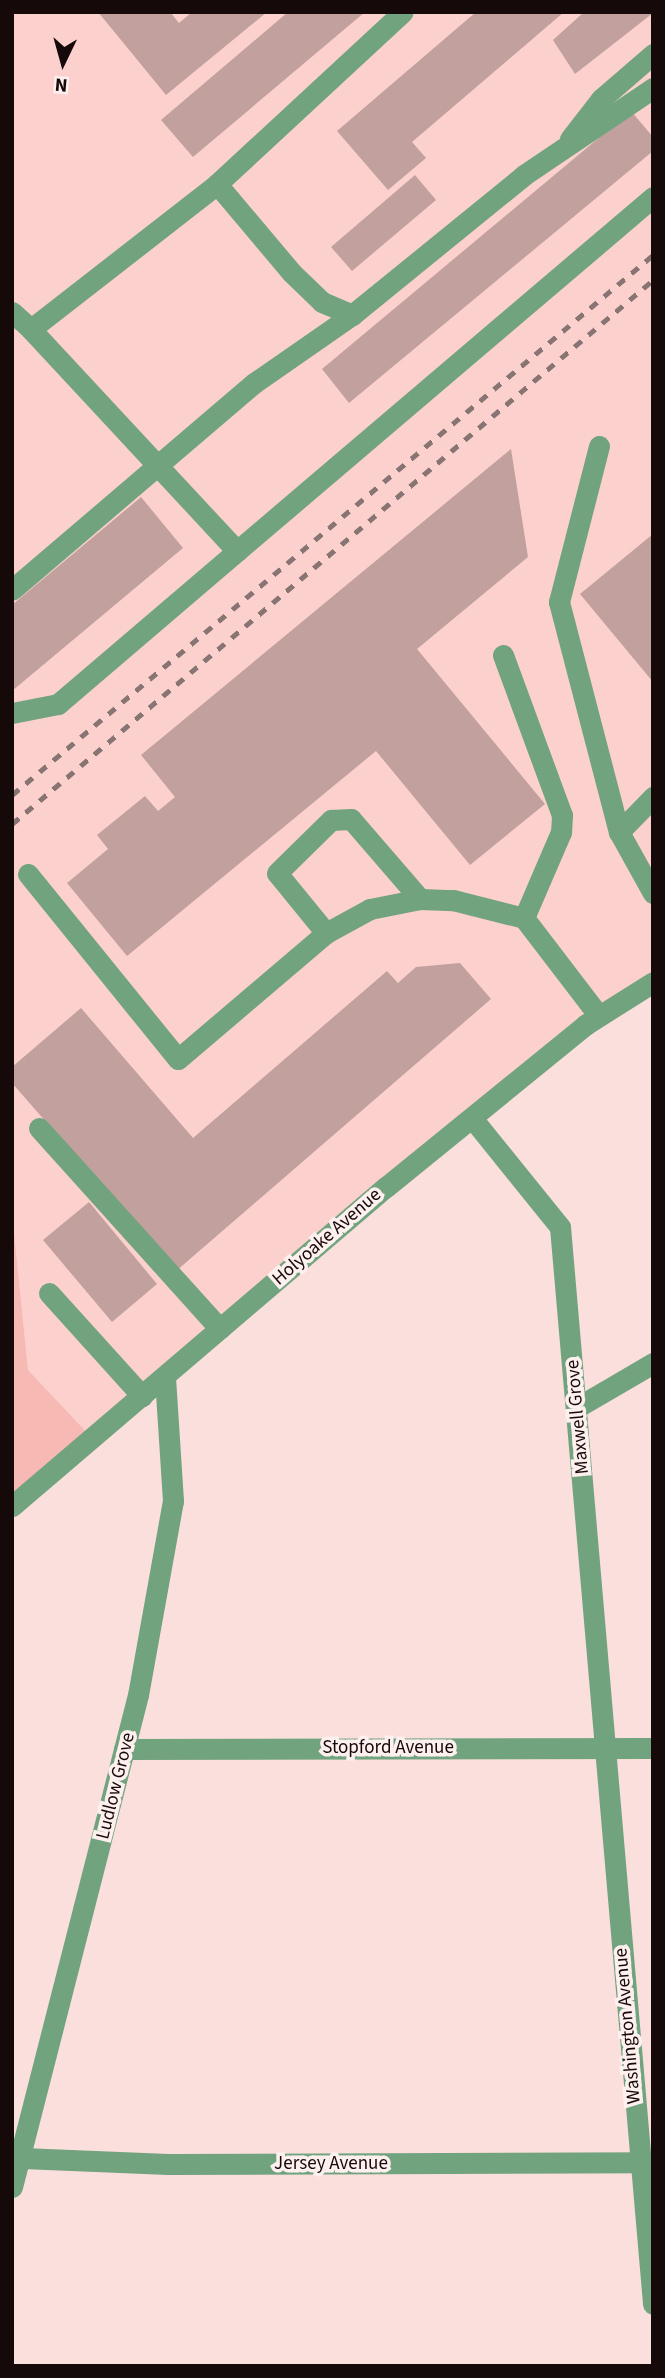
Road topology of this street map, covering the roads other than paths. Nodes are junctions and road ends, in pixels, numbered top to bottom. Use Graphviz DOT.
graph roads {
  1 [pos="403,12"];
  2 [pos="653,54"];
  3 [pos="653,88"];
  4 [pos="567,144"];
  5 [pos="217,184"];
  6 [pos="653,197"];
  7 [pos="12,312"];
  8 [pos="352,316"];
  9 [pos="31,329"];
  10 [pos="599,446"];
  11 [pos="155,466"];
  12 [pos="237,551"];
  13 [pos="12,590"];
  14 [pos="503,655"];
  15 [pos="12,713"];
  16 [pos="653,797"];
  17 [pos="619,832"];
  18 [pos="28,874"];
  19 [pos="653,893"];
  20 [pos="420,899"];
  21 [pos="524,918"];
  22 [pos="326,933"];
  23 [pos="653,982"];
  24 [pos="598,1016"];
  25 [pos="472,1118"];
  26 [pos="38,1128"];
  27 [pos="49,1293"];
  28 [pos="220,1329"];
  29 [pos="653,1363"];
  30 [pos="165,1377"];
  31 [pos="142,1396"];
  32 [pos="576,1408"];
  33 [pos="12,1506"];
  34 [pos="604,1748"];
  35 [pos="653,1748"];
  36 [pos="124,1749"];
  37 [pos="646,2163"];
  38 [pos="16,2169"];
  39 [pos="653,2304"];
  1 -- 5 [label="street"];
  2 -- 4 [label="street"];
  3 -- 4 [label="street"];
  4 -- 8 [label="street"];
  5 -- 8 [label="street"];
  5 -- 9 [label="street"];
  6 -- 12 [label="street"];
  7 -- 9 [label="street"];
  8 -- 11 [label="street"];
  9 -- 11 [label="street"];
  10 -- 17 [label="street"];
  11 -- 12 [label="street"];
  11 -- 13 [label="street"];
  12 -- 15 [label="street"];
  14 -- 21 [label="street"];
  16 -- 17 [label="street"];
  17 -- 19 [label="street"];
  18 -- 22 [label="street"];
  20 -- 21 [label="street"];
  20 -- 22 [label="street"];
  20 -- 22 [label="street"];
  21 -- 24 [label="street"];
  23 -- 24 [label="street, Holyoake Avenue"];
  24 -- 25 [label="street, Holyoake Avenue"];
  25 -- 28 [label="street, Holyoake Avenue"];
  25 -- 32 [label="street, Maxwell Grove"];
  26 -- 28 [label="street"];
  27 -- 31 [label="street"];
  28 -- 30 [label="street, Holyoake Avenue"];
  29 -- 32 [label="street"];
  30 -- 31 [label="street, Holyoake Avenue"];
  30 -- 36 [label="street, Ludlow Grove"];
  31 -- 33 [label="street, Holyoake Avenue"];
  32 -- 34 [label="street, Maxwell Grove"];
  34 -- 35 [label="street, Stopford Avenue"];
  34 -- 36 [label="street, Stopford Avenue"];
  34 -- 37 [label="street, Washington Avenue"];
  36 -- 38 [label="street, Ludlow Grove"];
  37 -- 38 [label="street, Jersey Avenue"];
  37 -- 39 [label="street, Washington Avenue"];
}
